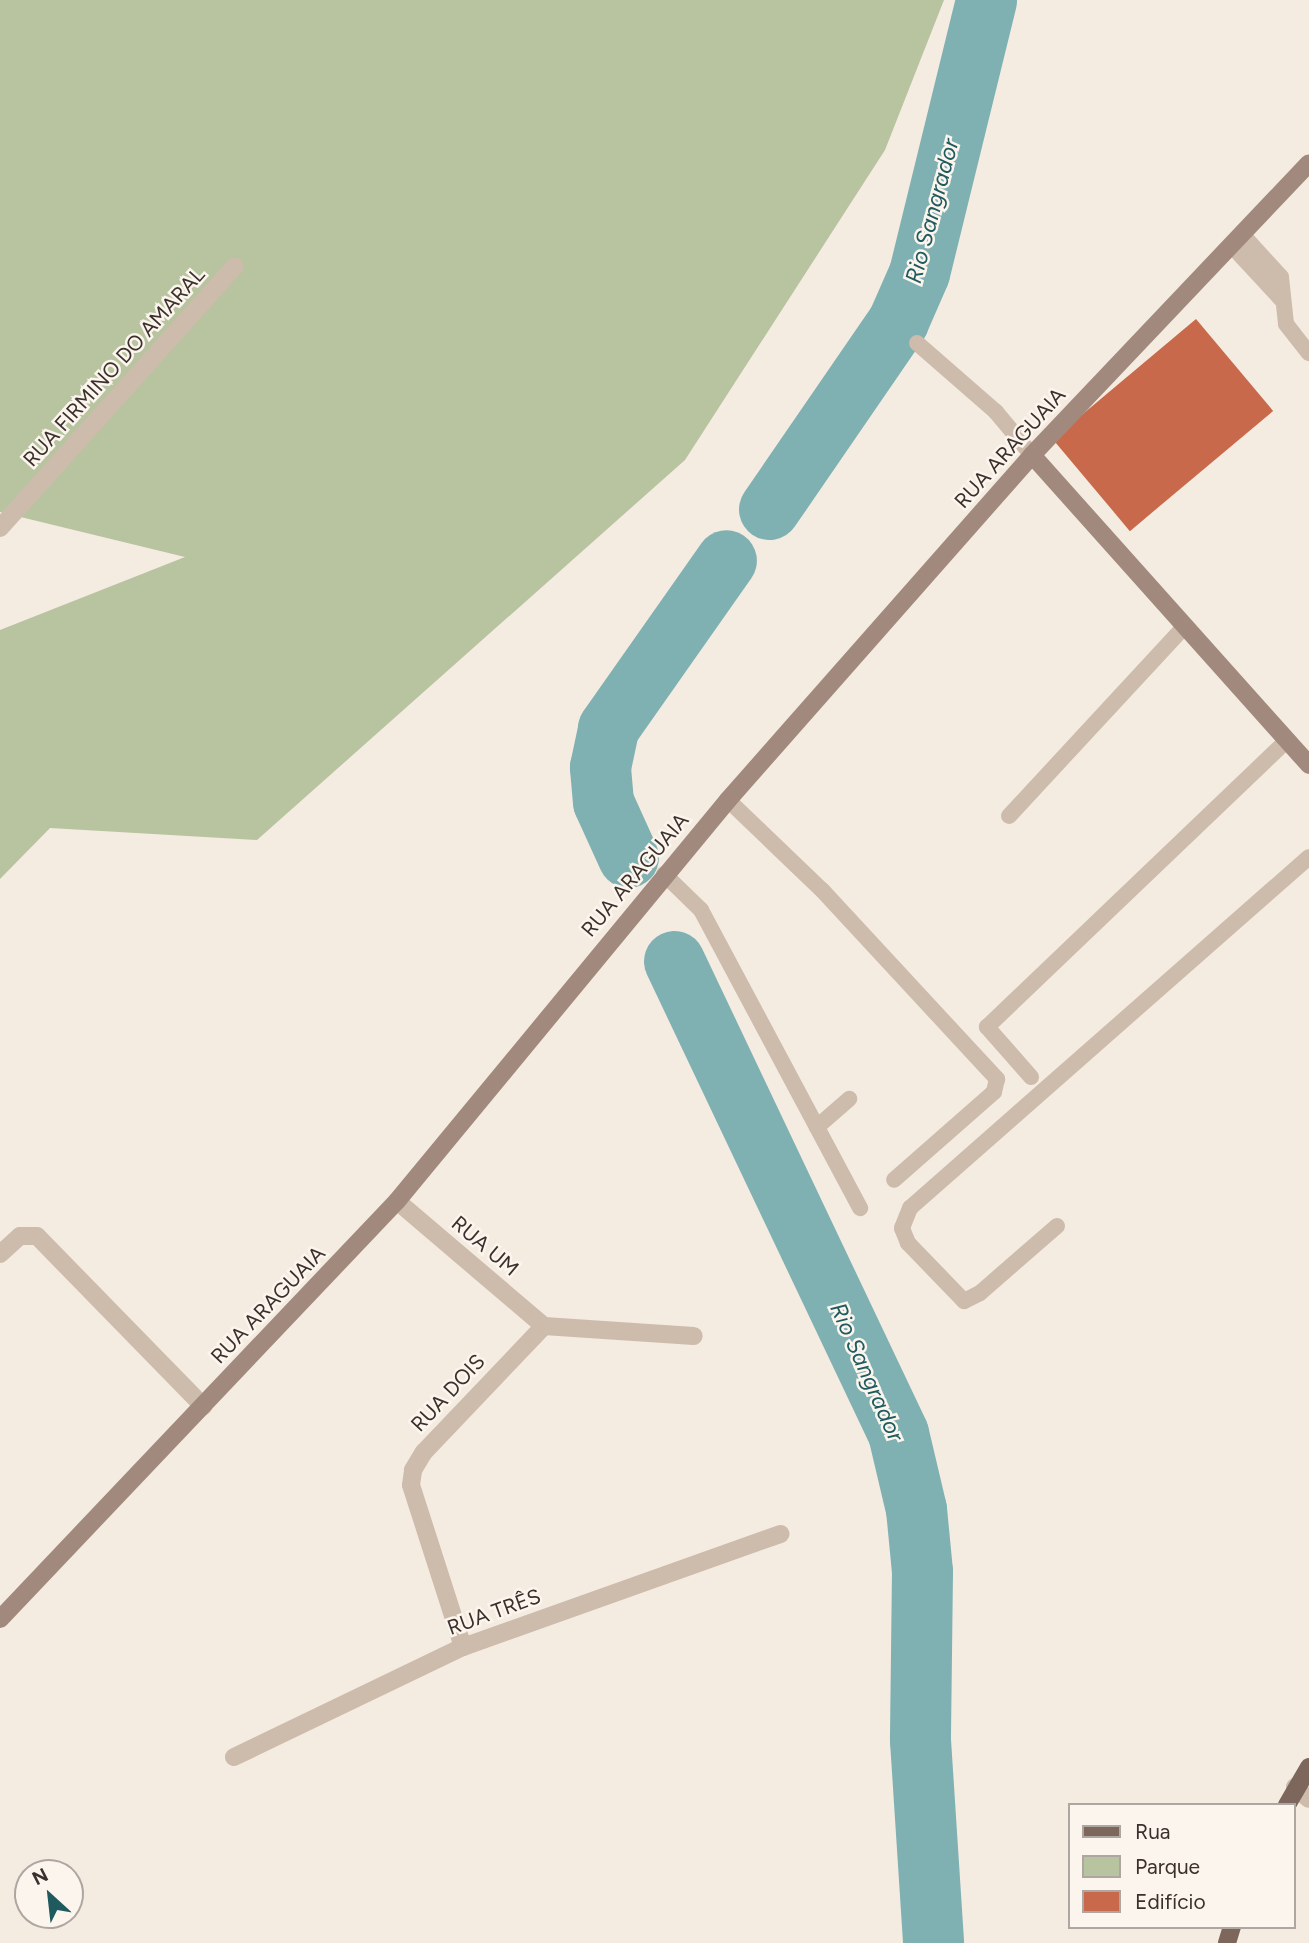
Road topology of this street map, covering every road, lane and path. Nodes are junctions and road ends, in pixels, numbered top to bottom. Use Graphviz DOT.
graph roads {
  1 [pos="1309,163"];
  2 [pos="1236,239"];
  3 [pos="234,267"];
  4 [pos="917,343"];
  5 [pos="1309,353"];
  6 [pos="1032,455"];
  7 [pos="0,528"];
  8 [pos="1185,626"];
  9 [pos="1287,740"];
  10 [pos="1309,765"];
  11 [pos="728,800"];
  12 [pos="1009,816"];
  13 [pos="1309,857"];
  14 [pos="664,874"];
  15 [pos="1031,1077"];
  16 [pos="849,1099"];
  17 [pos="817,1127"];
  18 [pos="894,1180"];
  19 [pos="397,1202"];
  20 [pos="860,1208"];
  21 [pos="1057,1227"];
  22 [pos="0,1254"];
  23 [pos="544,1326"];
  24 [pos="694,1336"];
  25 [pos="203,1406"];
  26 [pos="780,1534"];
  27 [pos="0,1619"];
  28 [pos="463,1647"];
  29 [pos="234,1757"];
  30 [pos="1309,1766"];
  31 [pos="1302,1793"];
  1 -- 2 [label="street, RUA ARAGUAIA"];
  2 -- 5 [label="lane"];
  2 -- 6 [label="street, RUA ARAGUAIA"];
  3 -- 7 [label="street, RUA FIRMINO DO AMARAL"];
  4 -- 6 [label="lane"];
  6 -- 8 [label="street"];
  6 -- 11 [label="street, RUA ARAGUAIA"];
  8 -- 9 [label="street"];
  8 -- 12 [label="lane"];
  9 -- 10 [label="street"];
  9 -- 15 [label="lane"];
  11 -- 14 [label="street, RUA ARAGUAIA"];
  11 -- 18 [label="lane"];
  13 -- 21 [label="lane"];
  14 -- 17 [label="lane"];
  14 -- 19 [label="street, RUA ARAGUAIA"];
  16 -- 17 [label="lane"];
  17 -- 20 [label="lane"];
  19 -- 23 [label="street, RUA UM"];
  19 -- 25 [label="street, RUA ARAGUAIA"];
  22 -- 25 [label="street"];
  23 -- 24 [label="street"];
  23 -- 28 [label="street, RUA DOIS"];
  25 -- 27 [label="street, RUA ARAGUAIA"];
  26 -- 28 [label="street, RUA TRÊS"];
  28 -- 29 [label="street, RUA TRÊS"];
  30 -- 31 [label="main road"];
}
